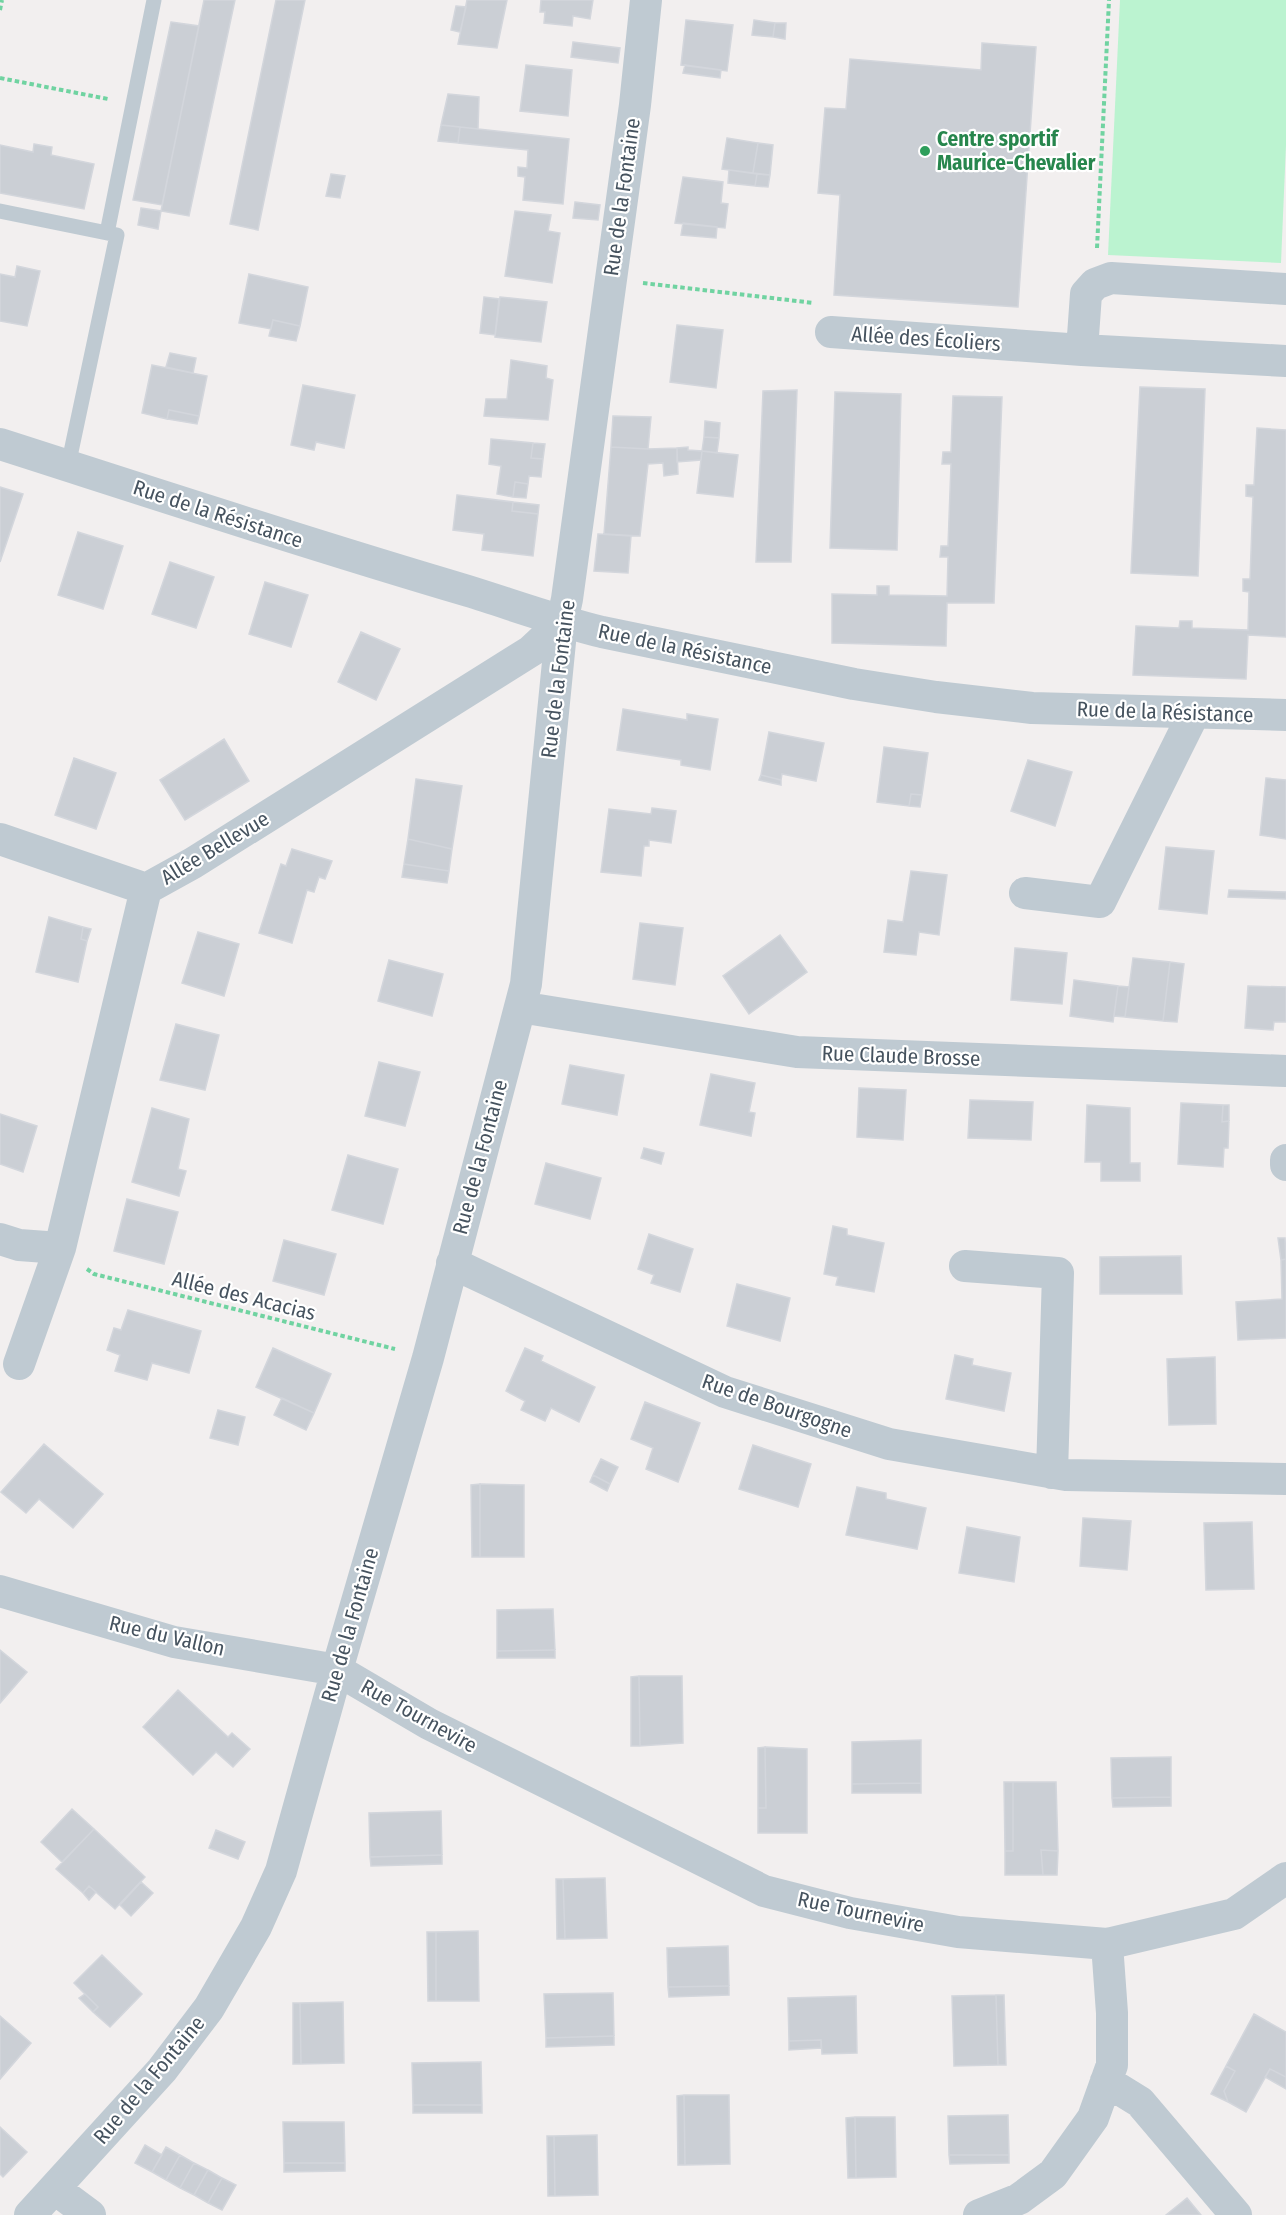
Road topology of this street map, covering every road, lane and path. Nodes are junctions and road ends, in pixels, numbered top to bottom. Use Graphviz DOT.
graph roads {
  1 [pos="2,0"];
  2 [pos="154,0"];
  3 [pos="646,0"];
  4 [pos="1109,0"];
  5 [pos="0,10"];
  6 [pos="0,78"];
  7 [pos="133,104"];
  8 [pos="0,211"];
  9 [pos="107,233"];
  10 [pos="610,278"];
  11 [pos="1095,284"];
  12 [pos="1286,290"];
  13 [pos="831,332"];
  14 [pos="1082,350"];
  15 [pos="1286,361"];
  16 [pos="0,444"];
  17 [pos="68,466"];
  18 [pos="562,622"];
  19 [pos="1194,712"];
  20 [pos="1286,715"];
  21 [pos="0,839"];
  22 [pos="146,889"];
  23 [pos="1025,893"];
  24 [pos="520,1006"];
  25 [pos="1286,1071"];
  26 [pos="1286,1160"];
  27 [pos="1286,1165"];
  28 [pos="0,1239"];
  29 [pos="60,1248"];
  30 [pos="452,1263"];
  31 [pos="965,1266"];
  32 [pos="428,1358"];
  33 [pos="19,1365"];
  34 [pos="1052,1473"];
  35 [pos="1286,1479"];
  36 [pos="0,1591"];
  37 [pos="337,1670"];
  38 [pos="1286,1878"];
  39 [pos="1107,1944"];
  40 [pos="1106,2081"];
  41 [pos="55,2189"];
  42 [pos="30,2215"];
  43 [pos="90,2215"];
  44 [pos="979,2215"];
  45 [pos="1236,2215"];
  1 -- 5 [label="path"];
  2 -- 7 [label="lane"];
  3 -- 10 [label="street, Rue de la Fontaine"];
  4 -- 11 [label="path"];
  6 -- 7 [label="path"];
  7 -- 9 [label="lane"];
  8 -- 9 [label="lane"];
  9 -- 17 [label="lane"];
  10 -- 13 [label="path, Allée des Écoliers"];
  10 -- 18 [label="street, Rue de la Fontaine"];
  11 -- 12 [label="street"];
  11 -- 14 [label="street"];
  13 -- 14 [label="street, Allée des Écoliers"];
  14 -- 15 [label="street, Allée des Écoliers"];
  16 -- 17 [label="street, Rue de la Résistance"];
  17 -- 18 [label="street, Rue de la Résistance"];
  18 -- 19 [label="street, Rue de la Résistance"];
  18 -- 22 [label="street, Allée Bellevue"];
  18 -- 24 [label="street, Rue de la Fontaine"];
  19 -- 20 [label="street, Rue de la Résistance"];
  19 -- 23 [label="street"];
  21 -- 22 [label="street"];
  22 -- 29 [label="street, Allée Bellevue"];
  24 -- 25 [label="street, Rue Claude Brosse"];
  24 -- 30 [label="street, Rue de la Fontaine"];
  26 -- 27 [label="street"];
  28 -- 29 [label="street"];
  29 -- 32 [label="path, Allée des Acacias"];
  29 -- 33 [label="street, Allée Bellevue"];
  30 -- 32 [label="street, Rue de la Fontaine"];
  30 -- 34 [label="street, Rue de Bourgogne"];
  31 -- 34 [label="street"];
  32 -- 37 [label="street, Rue de la Fontaine"];
  34 -- 35 [label="street, Rue de Bourgogne"];
  36 -- 37 [label="street, Rue du Vallon"];
  37 -- 39 [label="street, Rue Tournevire"];
  37 -- 41 [label="street, Rue de la Fontaine"];
  38 -- 39 [label="street, Rue Tournevire"];
  39 -- 40 [label="street"];
  40 -- 44 [label="street"];
  40 -- 45 [label="street"];
  41 -- 42 [label="street, Rue de la Fontaine"];
  41 -- 43 [label="street"];
}
